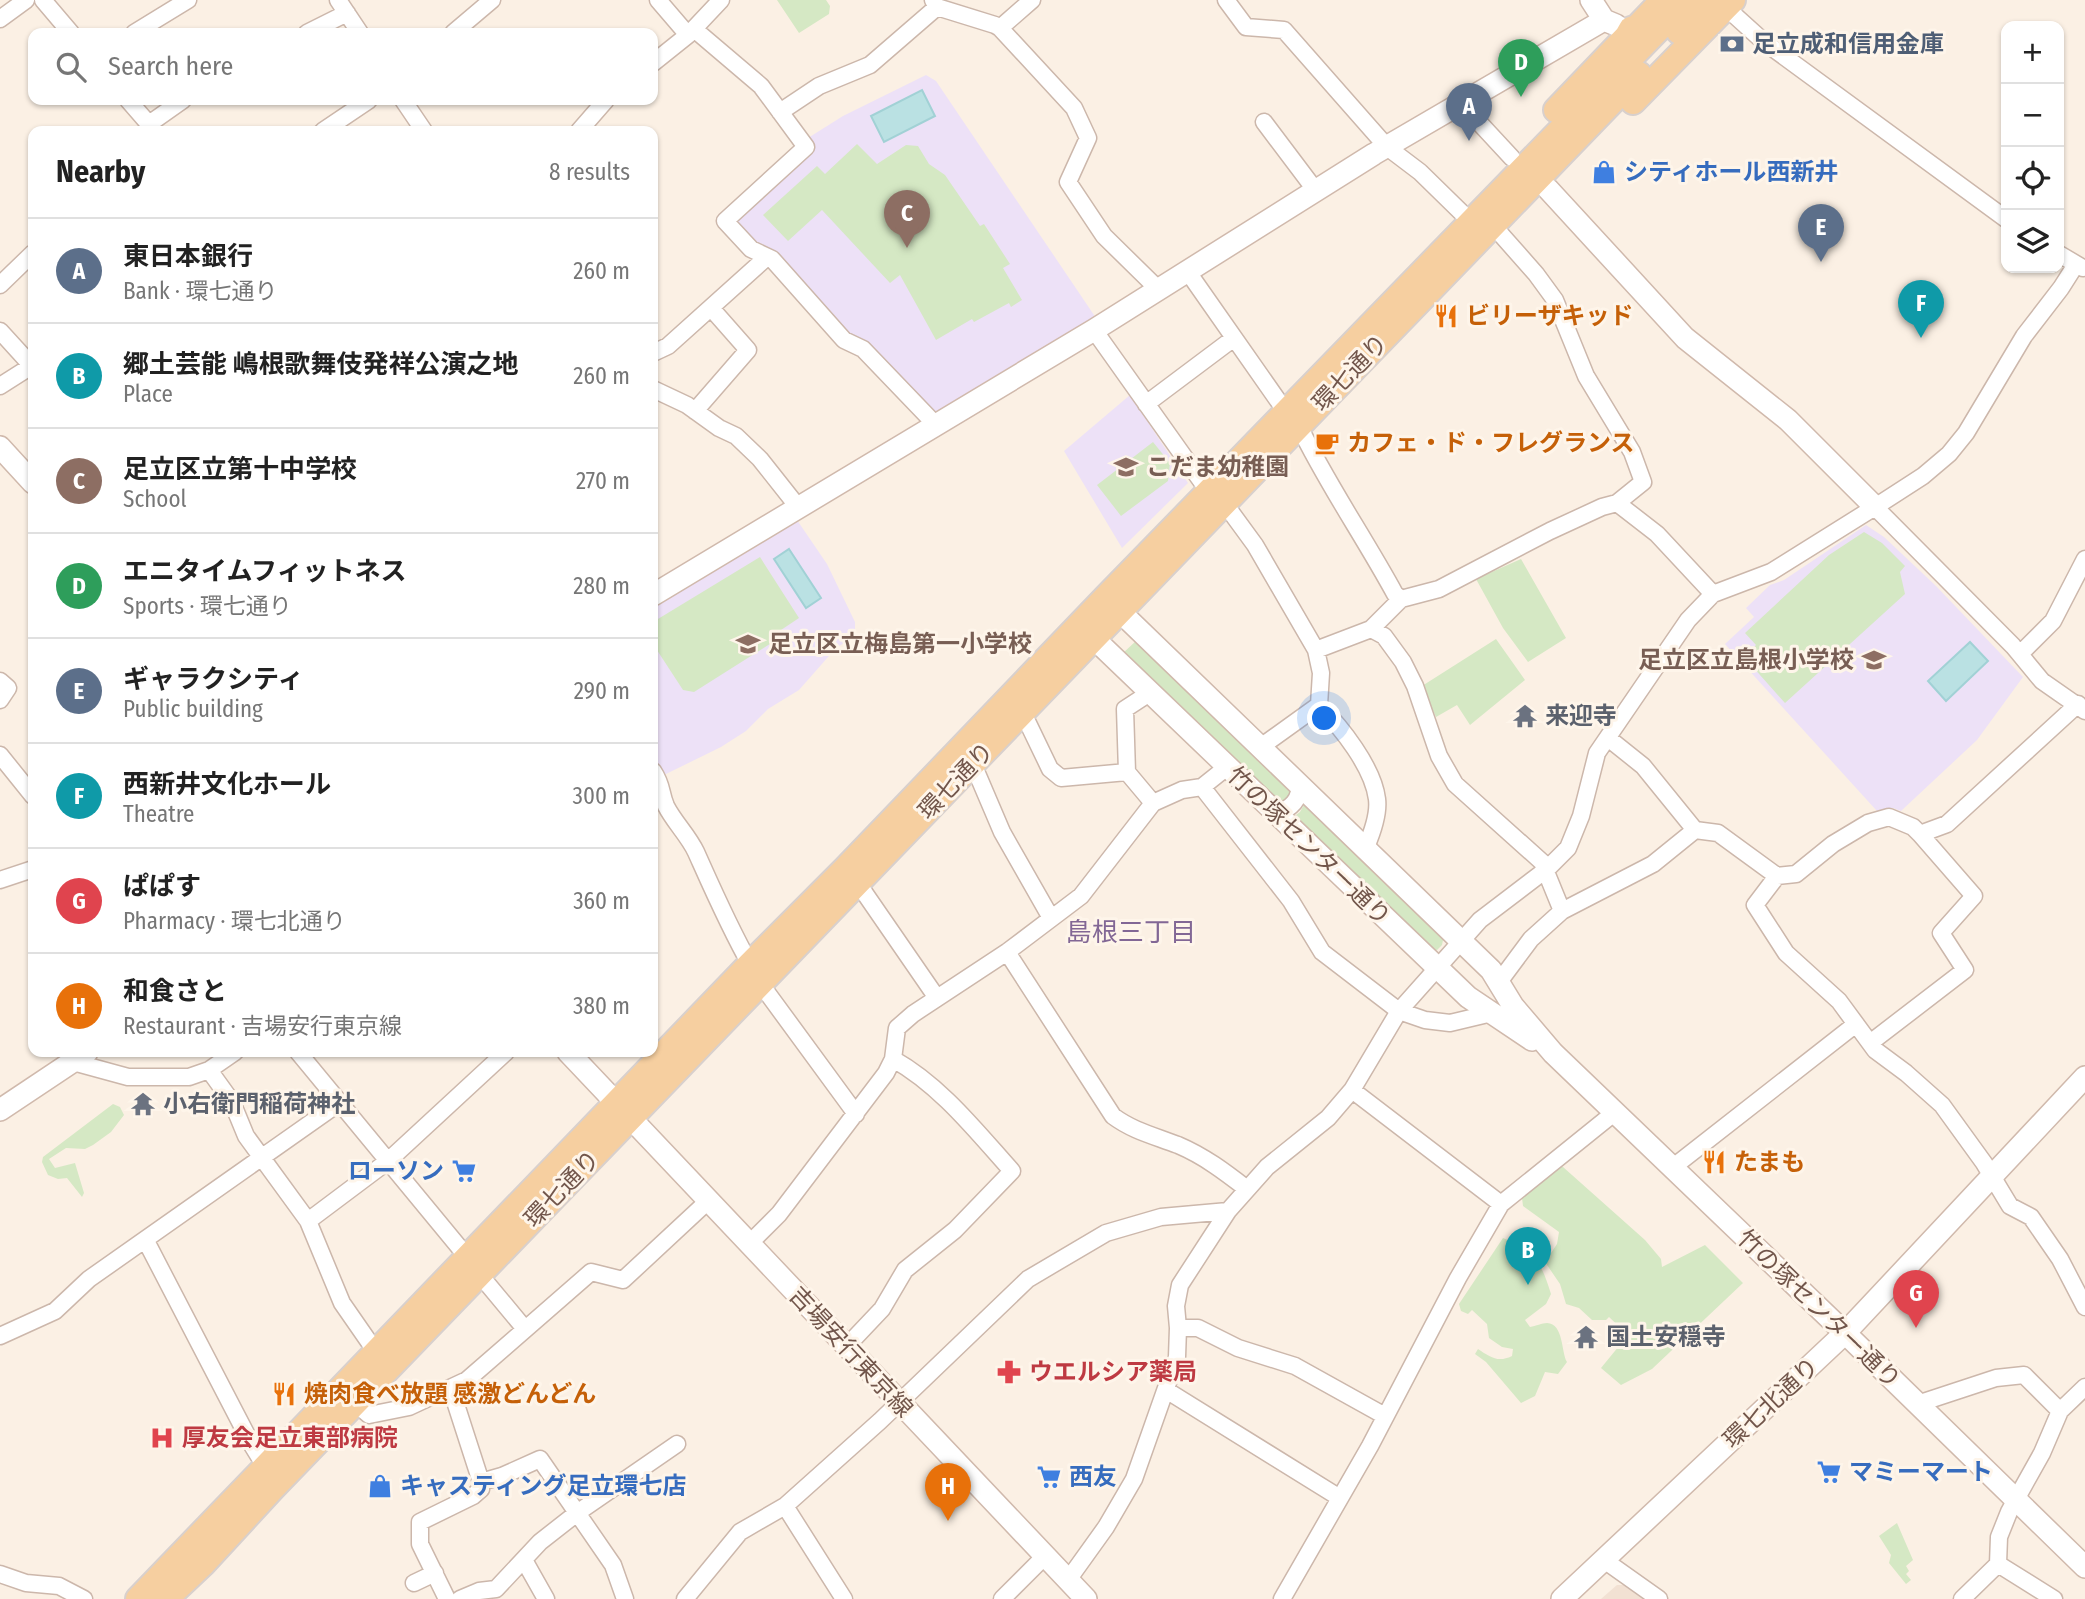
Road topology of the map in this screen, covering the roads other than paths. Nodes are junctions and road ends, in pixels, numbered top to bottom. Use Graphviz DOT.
graph roads {
  1 [pos="26,0"];
  2 [pos="43,0"];
  3 [pos="188,0"];
  4 [pos="492,0"];
  5 [pos="659,0"];
  6 [pos="721,0"];
  7 [pos="1032,0"];
  8 [pos="1226,0"];
  9 [pos="1591,0"];
  10 [pos="1663,0"];
  11 [pos="1687,0"];
  12 [pos="1721,2"];
  13 [pos="935,4"];
  14 [pos="342,6"];
  15 [pos="0,19"];
  16 [pos="1604,20"];
  17 [pos="67,28"];
  18 [pos="142,28"];
  19 [pos="313,28"];
  20 [pos="357,28"];
  21 [pos="459,28"];
  22 [pos="1000,28"];
  23 [pos="1630,29"];
  24 [pos="691,32"];
  25 [pos="658,59"];
  26 [pos="1461,103"];
  27 [pos="132,105"];
  28 [pos="177,105"];
  29 [pos="362,105"];
  30 [pos="406,105"];
  31 [pos="602,105"];
  32 [pos="780,112"];
  33 [pos="1264,122"];
  34 [pos="150,126"];
  35 [pos="154,126"];
  36 [pos="330,126"];
  37 [pos="421,126"];
  38 [pos="583,126"];
  39 [pos="1575,127"];
  40 [pos="1387,147"];
  41 [pos="1512,158"];
  42 [pos="1548,190"];
  43 [pos="1316,191"];
  44 [pos="2001,215"];
  45 [pos="1465,216"];
  46 [pos="1497,231"];
  47 [pos="1460,245"];
  48 [pos="767,257"];
  49 [pos="2064,257"];
  50 [pos="28,258"];
  51 [pos="2080,267"];
  52 [pos="1188,272"];
  53 [pos="0,285"];
  54 [pos="1160,290"];
  55 [pos="710,308"];
  56 [pos="1094,330"];
  57 [pos="0,331"];
  58 [pos="1234,338"];
  59 [pos="658,351"];
  60 [pos="28,362"];
  61 [pos="28,368"];
  62 [pos="0,386"];
  63 [pos="658,391"];
  64 [pos="1146,404"];
  65 [pos="695,411"];
  66 [pos="1292,419"];
  67 [pos="935,424"];
  68 [pos="0,447"];
  69 [pos="28,478"];
  70 [pos="1217,498"];
  71 [pos="1617,503"];
  72 [pos="798,507"];
  73 [pos="1875,507"];
  74 [pos="2085,559"];
  75 [pos="658,592"];
  76 [pos="1713,594"];
  77 [pos="1401,599"];
  78 [pos="1113,604"];
  79 [pos="1371,629"];
  80 [pos="1087,632"];
  81 [pos="1316,650"];
  82 [pos="2020,654"];
  83 [pos="0,681"];
  84 [pos="1151,692"];
  85 [pos="0,700"];
  86 [pos="1319,705"];
  87 [pos="2082,707"];
  88 [pos="1023,713"];
  89 [pos="1608,738"];
  90 [pos="1262,746"];
  91 [pos="0,755"];
  92 [pos="973,764"];
  93 [pos="1227,767"];
  94 [pos="1127,772"];
  95 [pos="658,779"];
  96 [pos="1300,783"];
  97 [pos="1202,787"];
  98 [pos="28,790"];
  99 [pos="1153,803"];
  100 [pos="1276,814"];
  101 [pos="1695,830"];
  102 [pos="1920,834"];
  103 [pos="1366,847"];
  104 [pos="1547,869"];
  105 [pos="28,871"];
  106 [pos="1777,876"];
  107 [pos="0,880"];
  108 [pos="857,882"];
  109 [pos="1562,911"];
  110 [pos="1051,918"];
  111 [pos="1462,941"];
  112 [pos="1007,952"];
  113 [pos="1438,969"];
  114 [pos="755,974"];
  115 [pos="1499,982"];
  116 [pos="937,998"];
  117 [pos="1399,1011"];
  118 [pos="1492,1013"];
  119 [pos="1856,1024"];
  120 [pos="1870,1043"];
  121 [pos="1552,1052"];
  122 [pos="80,1057"];
  123 [pos="228,1057"];
  124 [pos="302,1057"];
  125 [pos="501,1057"];
  126 [pos="573,1057"];
  127 [pos="893,1059"];
  128 [pos="209,1070"];
  129 [pos="2085,1077"];
  130 [pos="1352,1090"];
  131 [pos="339,1103"];
  132 [pos="0,1110"];
  133 [pos="623,1110"];
  134 [pos="1614,1113"];
  135 [pos="856,1114"];
  136 [pos="262,1157"];
  137 [pos="388,1160"];
  138 [pos="1672,1168"];
  139 [pos="1992,1178"];
  140 [pos="1247,1189"];
  141 [pos="709,1201"];
  142 [pos="1501,1204"];
  143 [pos="1228,1211"];
  144 [pos="307,1221"];
  145 [pos="146,1241"];
  146 [pos="749,1244"];
  147 [pos="474,1266"];
  148 [pos="2085,1307"];
  149 [pos="1178,1328"];
  150 [pos="525,1329"];
  151 [pos="1845,1333"];
  152 [pos="0,1336"];
  153 [pos="846,1346"];
  154 [pos="376,1352"];
  155 [pos="2085,1387"];
  156 [pos="451,1389"];
  157 [pos="1166,1390"];
  158 [pos="899,1403"];
  159 [pos="356,1404"];
  160 [pos="1917,1404"];
  161 [pos="2060,1411"];
  162 [pos="1385,1416"];
  163 [pos="677,1444"];
  164 [pos="266,1468"];
  165 [pos="481,1482"];
  166 [pos="1340,1498"];
  167 [pos="2016,1499"];
  168 [pos="785,1506"];
  169 [pos="577,1513"];
  170 [pos="180,1555"];
  171 [pos="1045,1556"];
  172 [pos="524,1560"];
  173 [pos="1604,1560"];
  174 [pos="204,1563"];
  175 [pos="1998,1564"];
  176 [pos="2085,1567"];
  177 [pos="435,1573"];
  178 [pos="0,1574"];
  179 [pos="1068,1580"];
  180 [pos="414,1583"];
  181 [pos="84,1599"];
  182 [pos="124,1599"];
  183 [pos="138,1599"];
  184 [pos="166,1599"];
  185 [pos="174,1599"];
  186 [pos="447,1599"];
  187 [pos="453,1599"];
  188 [pos="460,1599"];
  189 [pos="546,1599"];
  190 [pos="625,1599"];
  191 [pos="685,1599"];
  192 [pos="844,1599"];
  193 [pos="1002,1599"];
  194 [pos="1086,1599"];
  195 [pos="1282,1599"];
  196 [pos="1562,1599"];
  197 [pos="1659,1599"];
  198 [pos="1962,1599"];
  199 [pos="2054,1599"];
  1 -- 15 [label="street"];
  2 -- 17 [label="street"];
  3 -- 18 [label="street"];
  4 -- 21 [label="street"];
  5 -- 24 [label="street"];
  6 -- 24 [label="street"];
  7 -- 22 [label="street"];
  8 -- 40 [label="street"];
  9 -- 16 [label="street"];
  10 -- 23 [label="main road"];
  11 -- 39 [label="main road, 環七通り"];
  12 -- 39 [label="main road, 環七通り"];
  12 -- 42 [label="main road"];
  12 -- 44 [label="street"];
  13 -- 22 [label="street"];
  13 -- 32 [label="street"];
  14 -- 19 [label="street"];
  14 -- 20 [label="street"];
  16 -- 23 [label="street"];
  16 -- 26 [label="street"];
  22 -- 54 [label="street"];
  23 -- 41 [label="main road"];
  24 -- 25 [label="street"];
  24 -- 32 [label="street"];
  26 -- 40 [label="street"];
  26 -- 41 [label="street"];
  27 -- 34 [label="street"];
  28 -- 35 [label="street"];
  29 -- 36 [label="street"];
  30 -- 37 [label="street"];
  31 -- 38 [label="street"];
  32 -- 48 [label="street"];
  33 -- 43 [label="street"];
  39 -- 47 [label="main road, 環七通り"];
  40 -- 43 [label="street"];
  40 -- 45 [label="street"];
  41 -- 45 [label="main road"];
  42 -- 46 [label="main road"];
  42 -- 73 [label="street"];
  43 -- 52 [label="street"];
  45 -- 47 [label="main road"];
  46 -- 47 [label="main road"];
  46 -- 71 [label="street"];
  47 -- 66 [label="main road, 環七通り"];
  48 -- 55 [label="street"];
  48 -- 67 [label="street"];
  49 -- 51 [label="street"];
  50 -- 53 [label="street"];
  51 -- 73 [label="street"];
  52 -- 54 [label="street"];
  52 -- 58 [label="street"];
  54 -- 56 [label="street"];
  55 -- 59 [label="street"];
  55 -- 65 [label="street"];
  56 -- 64 [label="street"];
  56 -- 67 [label="street"];
  57 -- 60 [label="street"];
  58 -- 64 [label="street"];
  58 -- 66 [label="street"];
  61 -- 62 [label="street"];
  63 -- 65 [label="street"];
  64 -- 70 [label="street"];
  65 -- 72 [label="street"];
  66 -- 70 [label="main road, 環七通り"];
  66 -- 77 [label="street"];
  67 -- 72 [label="street"];
  68 -- 69 [label="street"];
  70 -- 78 [label="main road, 環七通り"];
  70 -- 81 [label="street"];
  71 -- 76 [label="street"];
  71 -- 77 [label="street"];
  72 -- 75 [label="street"];
  73 -- 76 [label="street"];
  73 -- 82 [label="street"];
  74 -- 82 [label="street"];
  76 -- 89 [label="street"];
  77 -- 79 [label="street"];
  78 -- 80 [label="main road, 環七通り"];
  78 -- 90 [label="street, 竹の塚センター通り"];
  79 -- 81 [label="street"];
  79 -- 104 [label="street"];
  80 -- 84 [label="street, 竹の塚センター通り"];
  80 -- 88 [label="main road, 環七通り"];
  80 -- 114 [label="main road, 環七通り"];
  81 -- 86 [label="street"];
  82 -- 87 [label="street"];
  83 -- 85 [label="street"];
  84 -- 93 [label="street, 竹の塚センター通り"];
  84 -- 94 [label="street"];
  86 -- 90 [label="street"];
  86 -- 103 [label="street"];
  87 -- 102 [label="street"];
  88 -- 92 [label="main road, 環七通り"];
  88 -- 94 [label="street"];
  89 -- 101 [label="street"];
  89 -- 104 [label="street"];
  90 -- 96 [label="street, 竹の塚センター通り"];
  91 -- 98 [label="street"];
  92 -- 108 [label="main road, 環七通り"];
  92 -- 110 [label="street"];
  93 -- 97 [label="street"];
  93 -- 100 [label="street, 竹の塚センター通り"];
  94 -- 99 [label="street"];
  95 -- 114 [label="street"];
  96 -- 100 [label="street"];
  96 -- 103 [label="street, 竹の塚センター通り"];
  97 -- 99 [label="street"];
  97 -- 117 [label="street"];
  99 -- 110 [label="street"];
  100 -- 113 [label="street, 竹の塚センター通り"];
  101 -- 106 [label="street"];
  101 -- 109 [label="street"];
  102 -- 106 [label="street"];
  102 -- 120 [label="street"];
  103 -- 111 [label="street, 竹の塚センター通り"];
  104 -- 109 [label="street"];
  104 -- 111 [label="street"];
  105 -- 107 [label="street"];
  106 -- 119 [label="street"];
  108 -- 114 [label="main road, 環七通り"];
  108 -- 116 [label="street"];
  109 -- 115 [label="street"];
  110 -- 112 [label="street"];
  111 -- 113 [label="street"];
  111 -- 115 [label="street, 竹の塚センター通り"];
  112 -- 116 [label="street"];
  112 -- 140 [label="street"];
  113 -- 117 [label="street"];
  113 -- 118 [label="street, 竹の塚センター通り"];
  114 -- 133 [label="main road, 環七通り"];
  114 -- 135 [label="street"];
  115 -- 121 [label="street, 竹の塚センター通り"];
  116 -- 127 [label="street"];
  117 -- 118 [label="street"];
  117 -- 130 [label="street"];
  118 -- 121 [label="street, 竹の塚センター通り"];
  119 -- 120 [label="street"];
  119 -- 138 [label="street"];
  120 -- 139 [label="street"];
  121 -- 134 [label="street, 竹の塚センター通り"];
  122 -- 128 [label="street"];
  122 -- 132 [label="street"];
  123 -- 128 [label="street"];
  124 -- 131 [label="street"];
  125 -- 137 [label="street"];
  126 -- 133 [label="street, 吉場安行東京線"];
  127 -- 135 [label="street"];
  127 -- 153 [label="street"];
  128 -- 136 [label="street"];
  129 -- 139 [label="street, 環七北通り"];
  130 -- 140 [label="street"];
  130 -- 142 [label="street"];
  131 -- 136 [label="street"];
  131 -- 137 [label="street"];
  133 -- 141 [label="street, 吉場安行東京線"];
  133 -- 147 [label="main road, 環七通り"];
  134 -- 138 [label="street, 竹の塚センター通り"];
  134 -- 142 [label="street"];
  135 -- 146 [label="street"];
  136 -- 144 [label="street"];
  136 -- 145 [label="street"];
  137 -- 144 [label="street"];
  137 -- 147 [label="street"];
  138 -- 151 [label="street, 竹の塚センター通り"];
  139 -- 148 [label="street"];
  139 -- 151 [label="street, 環七北通り"];
  140 -- 143 [label="street"];
  141 -- 146 [label="street, 吉場安行東京線"];
  141 -- 150 [label="street"];
  142 -- 162 [label="street"];
  143 -- 149 [label="street"];
  143 -- 158 [label="street"];
  144 -- 154 [label="street"];
  145 -- 152 [label="street"];
  145 -- 164 [label="street"];
  146 -- 153 [label="street, 吉場安行東京線"];
  147 -- 150 [label="street"];
  147 -- 154 [label="main road, 環七通り"];
  147 -- 159 [label="main road, 環七通り"];
  149 -- 157 [label="street"];
  149 -- 162 [label="street"];
  150 -- 156 [label="street"];
  151 -- 160 [label="street, 竹の塚センター通り"];
  151 -- 173 [label="street, 環七北通り"];
  153 -- 158 [label="street, 吉場安行東京線"];
  154 -- 164 [label="main road, 環七通り"];
  155 -- 161 [label="street"];
  156 -- 159 [label="street"];
  156 -- 165 [label="street"];
  157 -- 166 [label="street"];
  157 -- 179 [label="street"];
  158 -- 168 [label="street"];
  158 -- 171 [label="street, 吉場安行東京線"];
  159 -- 174 [label="main road, 環七通り"];
  160 -- 161 [label="street"];
  160 -- 167 [label="street, 竹の塚センター通り"];
  161 -- 167 [label="street"];
  162 -- 166 [label="street"];
  163 -- 169 [label="street"];
  164 -- 170 [label="main road, 環七通り"];
  165 -- 169 [label="street"];
  165 -- 177 [label="street"];
  166 -- 195 [label="street"];
  167 -- 175 [label="street"];
  167 -- 176 [label="street, 竹の塚センター通り"];
  168 -- 191 [label="street"];
  168 -- 192 [label="street"];
  169 -- 172 [label="street"];
  169 -- 190 [label="street"];
  170 -- 182 [label="main road, 環七通り"];
  170 -- 183 [label="main road, 環七通り"];
  171 -- 179 [label="street, 吉場安行東京線"];
  171 -- 193 [label="street"];
  172 -- 188 [label="street"];
  172 -- 189 [label="street"];
  173 -- 196 [label="street, 環七北通り"];
  173 -- 197 [label="street"];
  174 -- 184 [label="main road, 環七通り"];
  174 -- 185 [label="main road, 環七通り"];
  175 -- 198 [label="street"];
  175 -- 199 [label="street"];
  177 -- 180 [label="street"];
  177 -- 186 [label="street"];
  178 -- 181 [label="street"];
  179 -- 194 [label="street, 吉場安行東京線"];
  186 -- 187 [label="street"];
}
